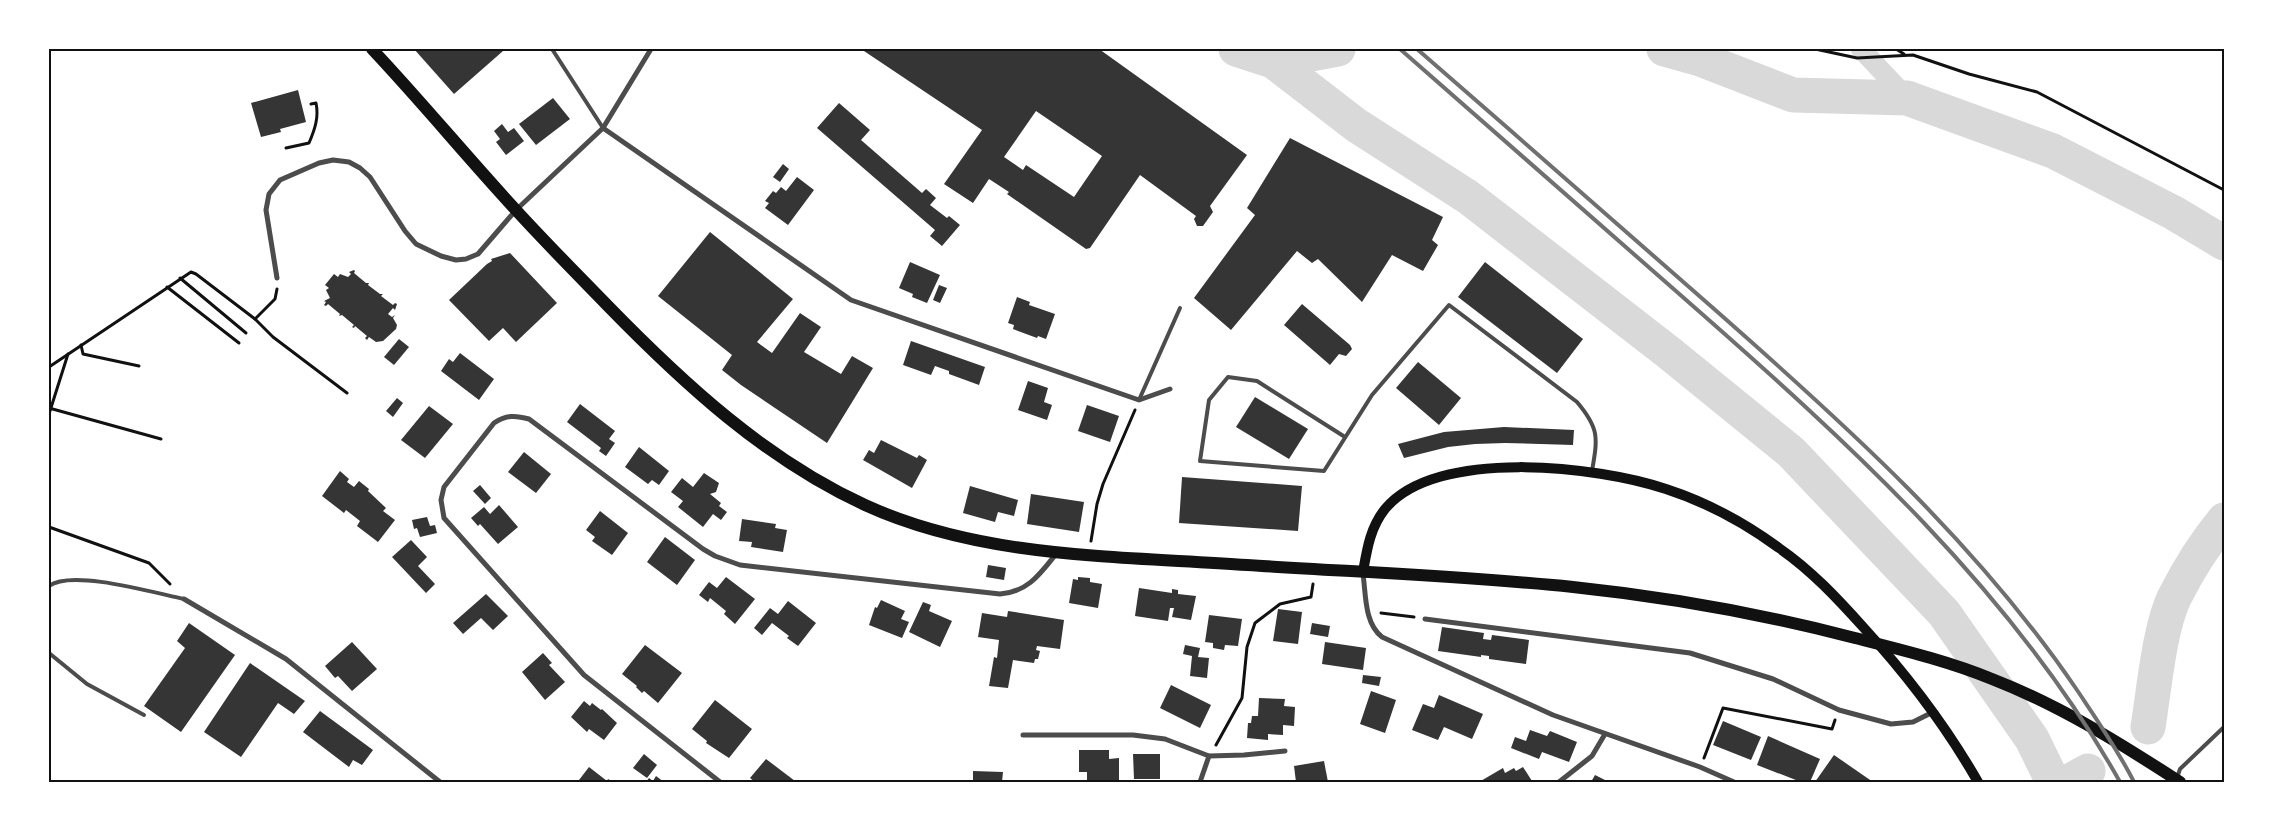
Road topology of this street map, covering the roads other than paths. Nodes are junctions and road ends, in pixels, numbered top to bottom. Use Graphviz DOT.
graph roads {
  1 [pos="372,49"];
  2 [pos="552,49"];
  3 [pos="651,49"];
  4 [pos="603,128"];
  5 [pos="516,210"];
  6 [pos="277,278"];
  7 [pos="1180,308"];
  8 [pos="1170,389"];
  9 [pos="1139,400"];
  10 [pos="1345,437"];
  11 [pos="1592,473"];
  12 [pos="1058,551"];
  13 [pos="1363,572"];
  14 [pos="49,586"];
  15 [pos="184,599"];
  16 [pos="1425,619"];
  17 [pos="49,653"];
  18 [pos="1934,712"];
  19 [pos="144,715"];
  20 [pos="2224,727"];
  21 [pos="1605,734"];
  22 [pos="1023,735"];
  23 [pos="1285,751"];
  24 [pos="1209,756"];
  25 [pos="440,782"];
  26 [pos="720,782"];
  27 [pos="1200,782"];
  28 [pos="1559,782"];
  29 [pos="1734,782"];
  30 [pos="1978,782"];
  31 [pos="2176,782"];
  32 [pos="2180,782"];
  1 -- 5 [label="main road"];
  2 -- 4 [label="lane"];
  3 -- 4 [label="street"];
  4 -- 5 [label="street"];
  4 -- 9 [label="street"];
  5 -- 6 [label="street"];
  5 -- 12 [label="main road"];
  7 -- 9 [label="lane"];
  8 -- 9 [label="street"];
  10 -- 10 [label="lane"];
  10 -- 11 [label="lane"];
  11 -- 13 [label="main road"];
  11 -- 18 [label="main road"];
  12 -- 13 [label="main road"];
  12 -- 26 [label="street"];
  13 -- 21 [label="street"];
  13 -- 32 [label="main road"];
  14 -- 15 [label="lane"];
  15 -- 25 [label="street"];
  16 -- 18 [label="street"];
  17 -- 19 [label="lane"];
  18 -- 30 [label="main road"];
  20 -- 31 [label="lane"];
  21 -- 28 [label="street"];
  21 -- 29 [label="street"];
  22 -- 24 [label="street"];
  23 -- 24 [label="street"];
  24 -- 27 [label="street"];
}
